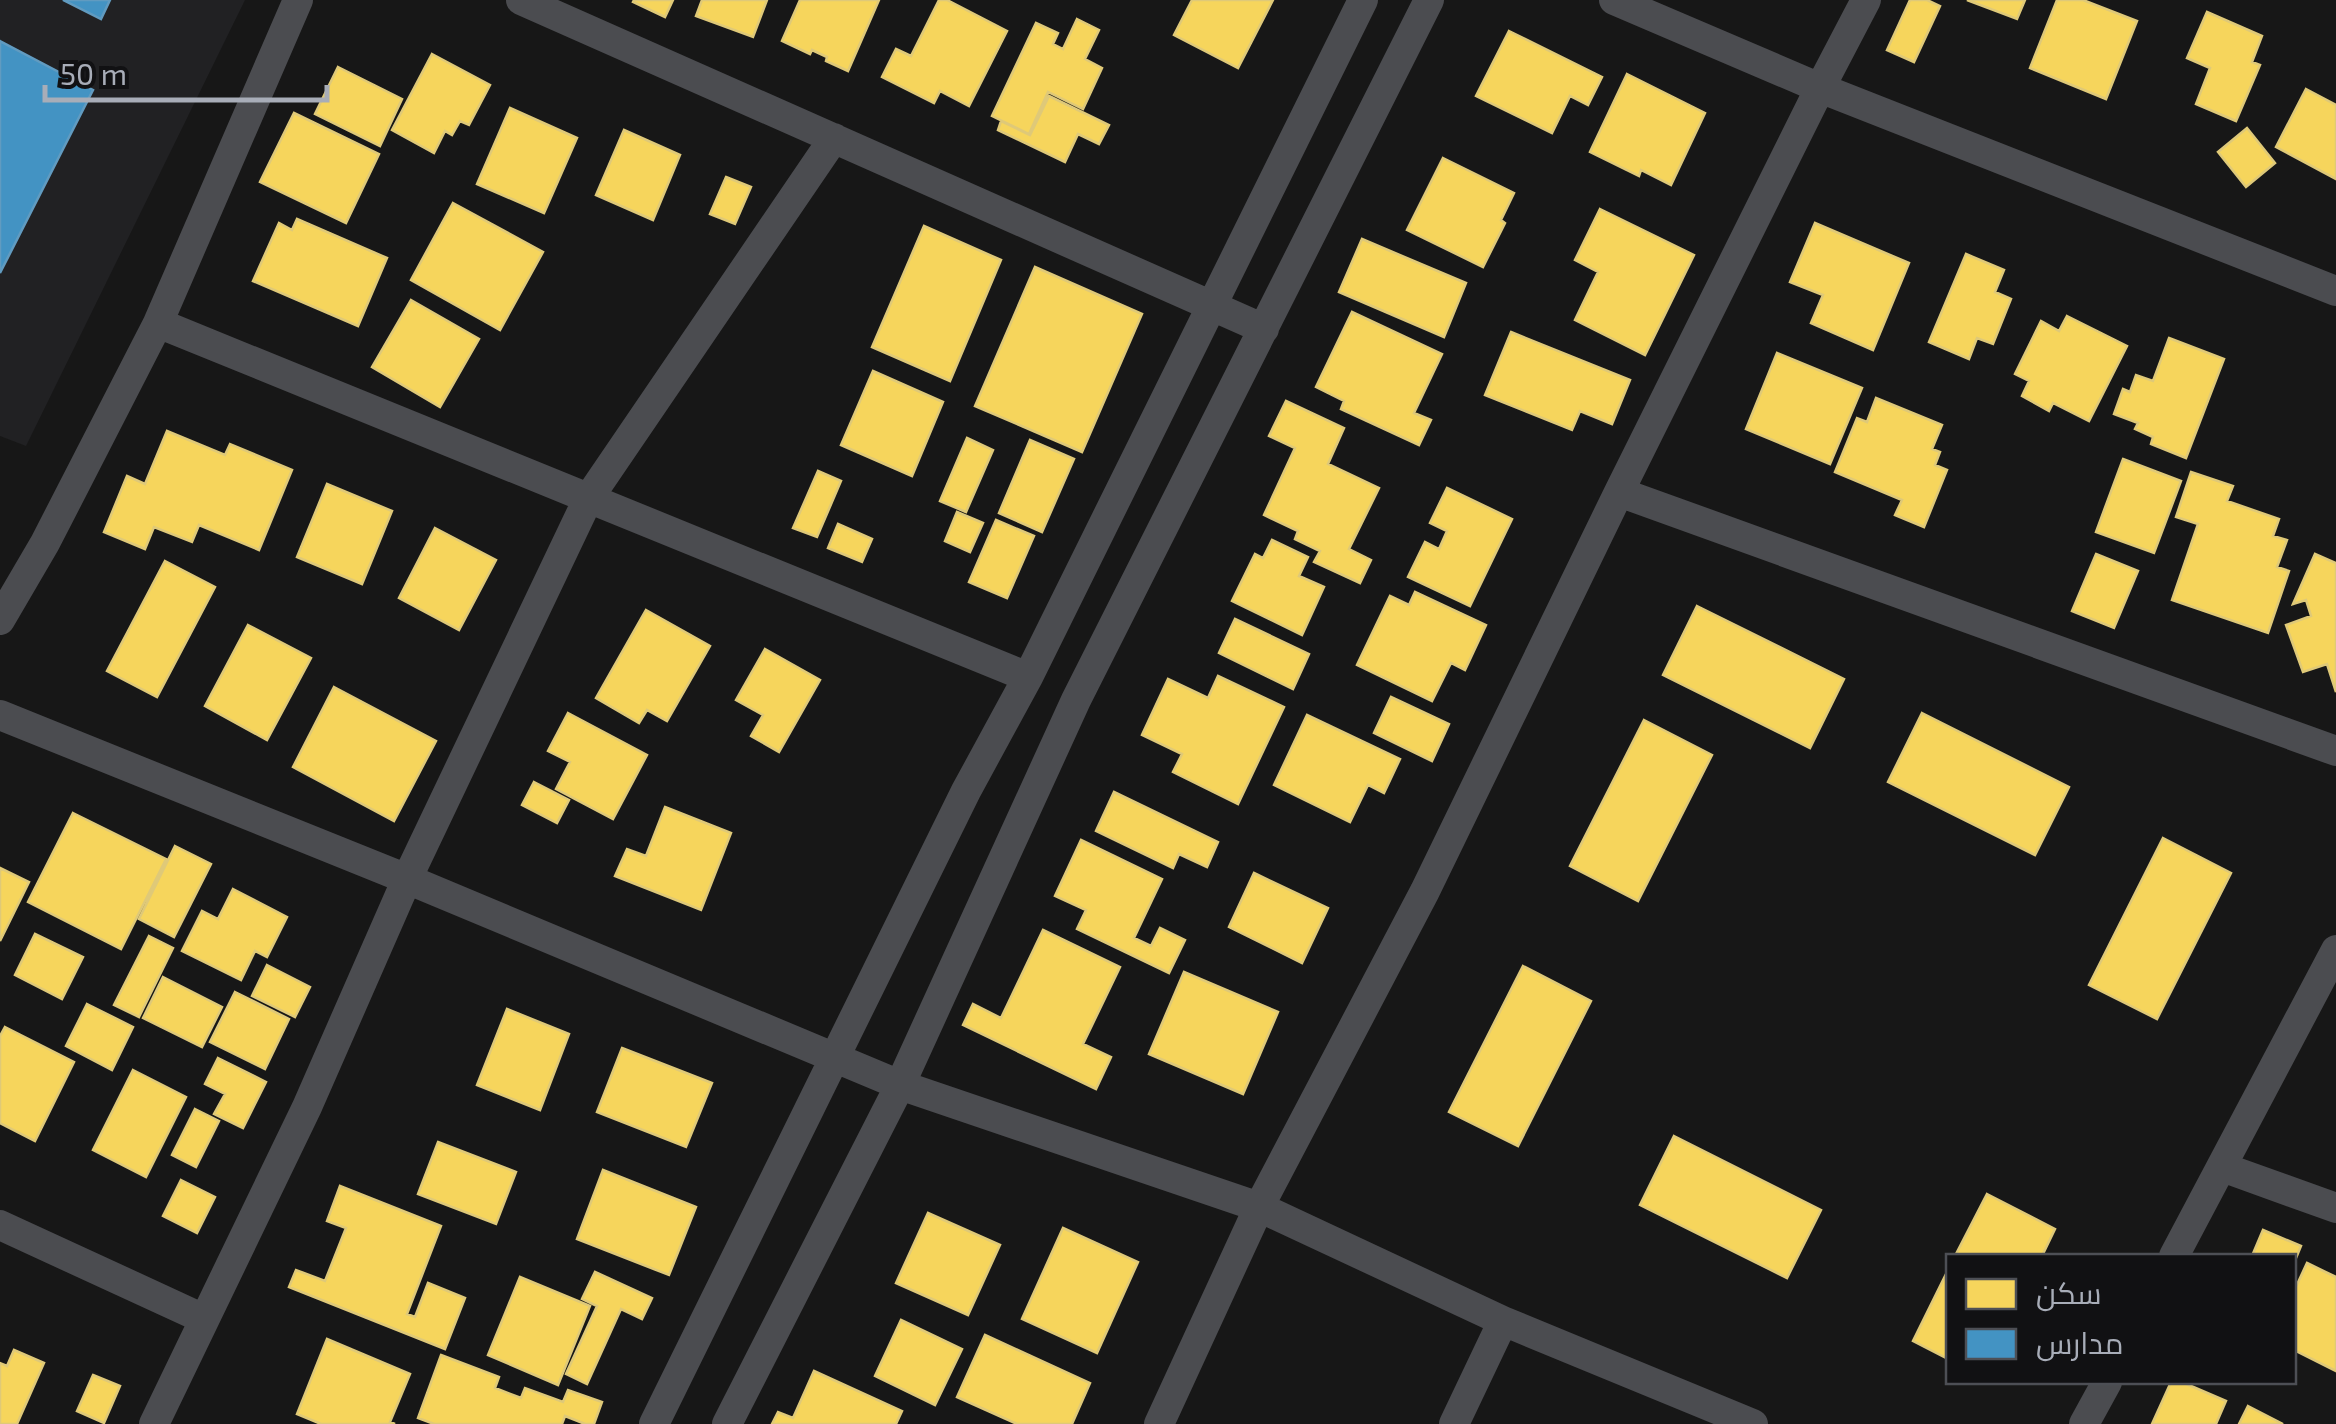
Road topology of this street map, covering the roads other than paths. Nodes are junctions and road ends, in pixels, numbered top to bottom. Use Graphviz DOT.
graph roads {
  1 [pos="298,0"];
  2 [pos="522,0"];
  3 [pos="1363,0"];
  4 [pos="1429,0"];
  5 [pos="1614,0"];
  6 [pos="1866,0"];
  7 [pos="1820,88"];
  8 [pos="834,138"];
  9 [pos="2336,291"];
  10 [pos="1212,306"];
  11 [pos="158,323"];
  12 [pos="1264,329"];
  13 [pos="1619,492"];
  14 [pos="588,498"];
  15 [pos="0,620"];
  16 [pos="1028,677"];
  17 [pos="0,715"];
  18 [pos="2336,750"];
  19 [pos="407,878"];
  20 [pos="2336,950"];
  21 [pos="835,1058"];
  22 [pos="900,1085"];
  23 [pos="2222,1167"];
  24 [pos="1259,1207"];
  25 [pos="2336,1208"];
  26 [pos="0,1224"];
  27 [pos="2175,1254"];
  28 [pos="204,1319"];
  29 [pos="1503,1321"];
  30 [pos="2106,1384"];
  31 [pos="154,1424"];
  32 [pos="654,1424"];
  33 [pos="727,1424"];
  34 [pos="1159,1424"];
  35 [pos="1454,1424"];
  36 [pos="1753,1424"];
  37 [pos="2084,1424"];
  1 -- 11 [label="street"];
  2 -- 8 [label="street"];
  3 -- 10 [label="street"];
  4 -- 12 [label="street"];
  5 -- 7 [label="street"];
  6 -- 7 [label="street"];
  7 -- 9 [label="street"];
  7 -- 13 [label="street"];
  8 -- 10 [label="street"];
  8 -- 14 [label="street"];
  10 -- 12 [label="street"];
  10 -- 16 [label="street"];
  11 -- 14 [label="street"];
  11 -- 15 [label="street"];
  12 -- 22 [label="street"];
  13 -- 18 [label="street"];
  13 -- 24 [label="street"];
  14 -- 16 [label="street"];
  14 -- 19 [label="street"];
  16 -- 21 [label="street"];
  17 -- 19 [label="street"];
  19 -- 21 [label="street"];
  19 -- 28 [label="street"];
  20 -- 23 [label="street"];
  21 -- 22 [label="street"];
  21 -- 32 [label="street"];
  22 -- 24 [label="street"];
  22 -- 33 [label="street"];
  23 -- 25 [label="street"];
  23 -- 27 [label="street"];
  24 -- 29 [label="street"];
  24 -- 34 [label="street"];
  26 -- 28 [label="street"];
  28 -- 31 [label="street"];
  29 -- 35 [label="street"];
  29 -- 36 [label="street"];
  30 -- 37 [label="street"];
}
